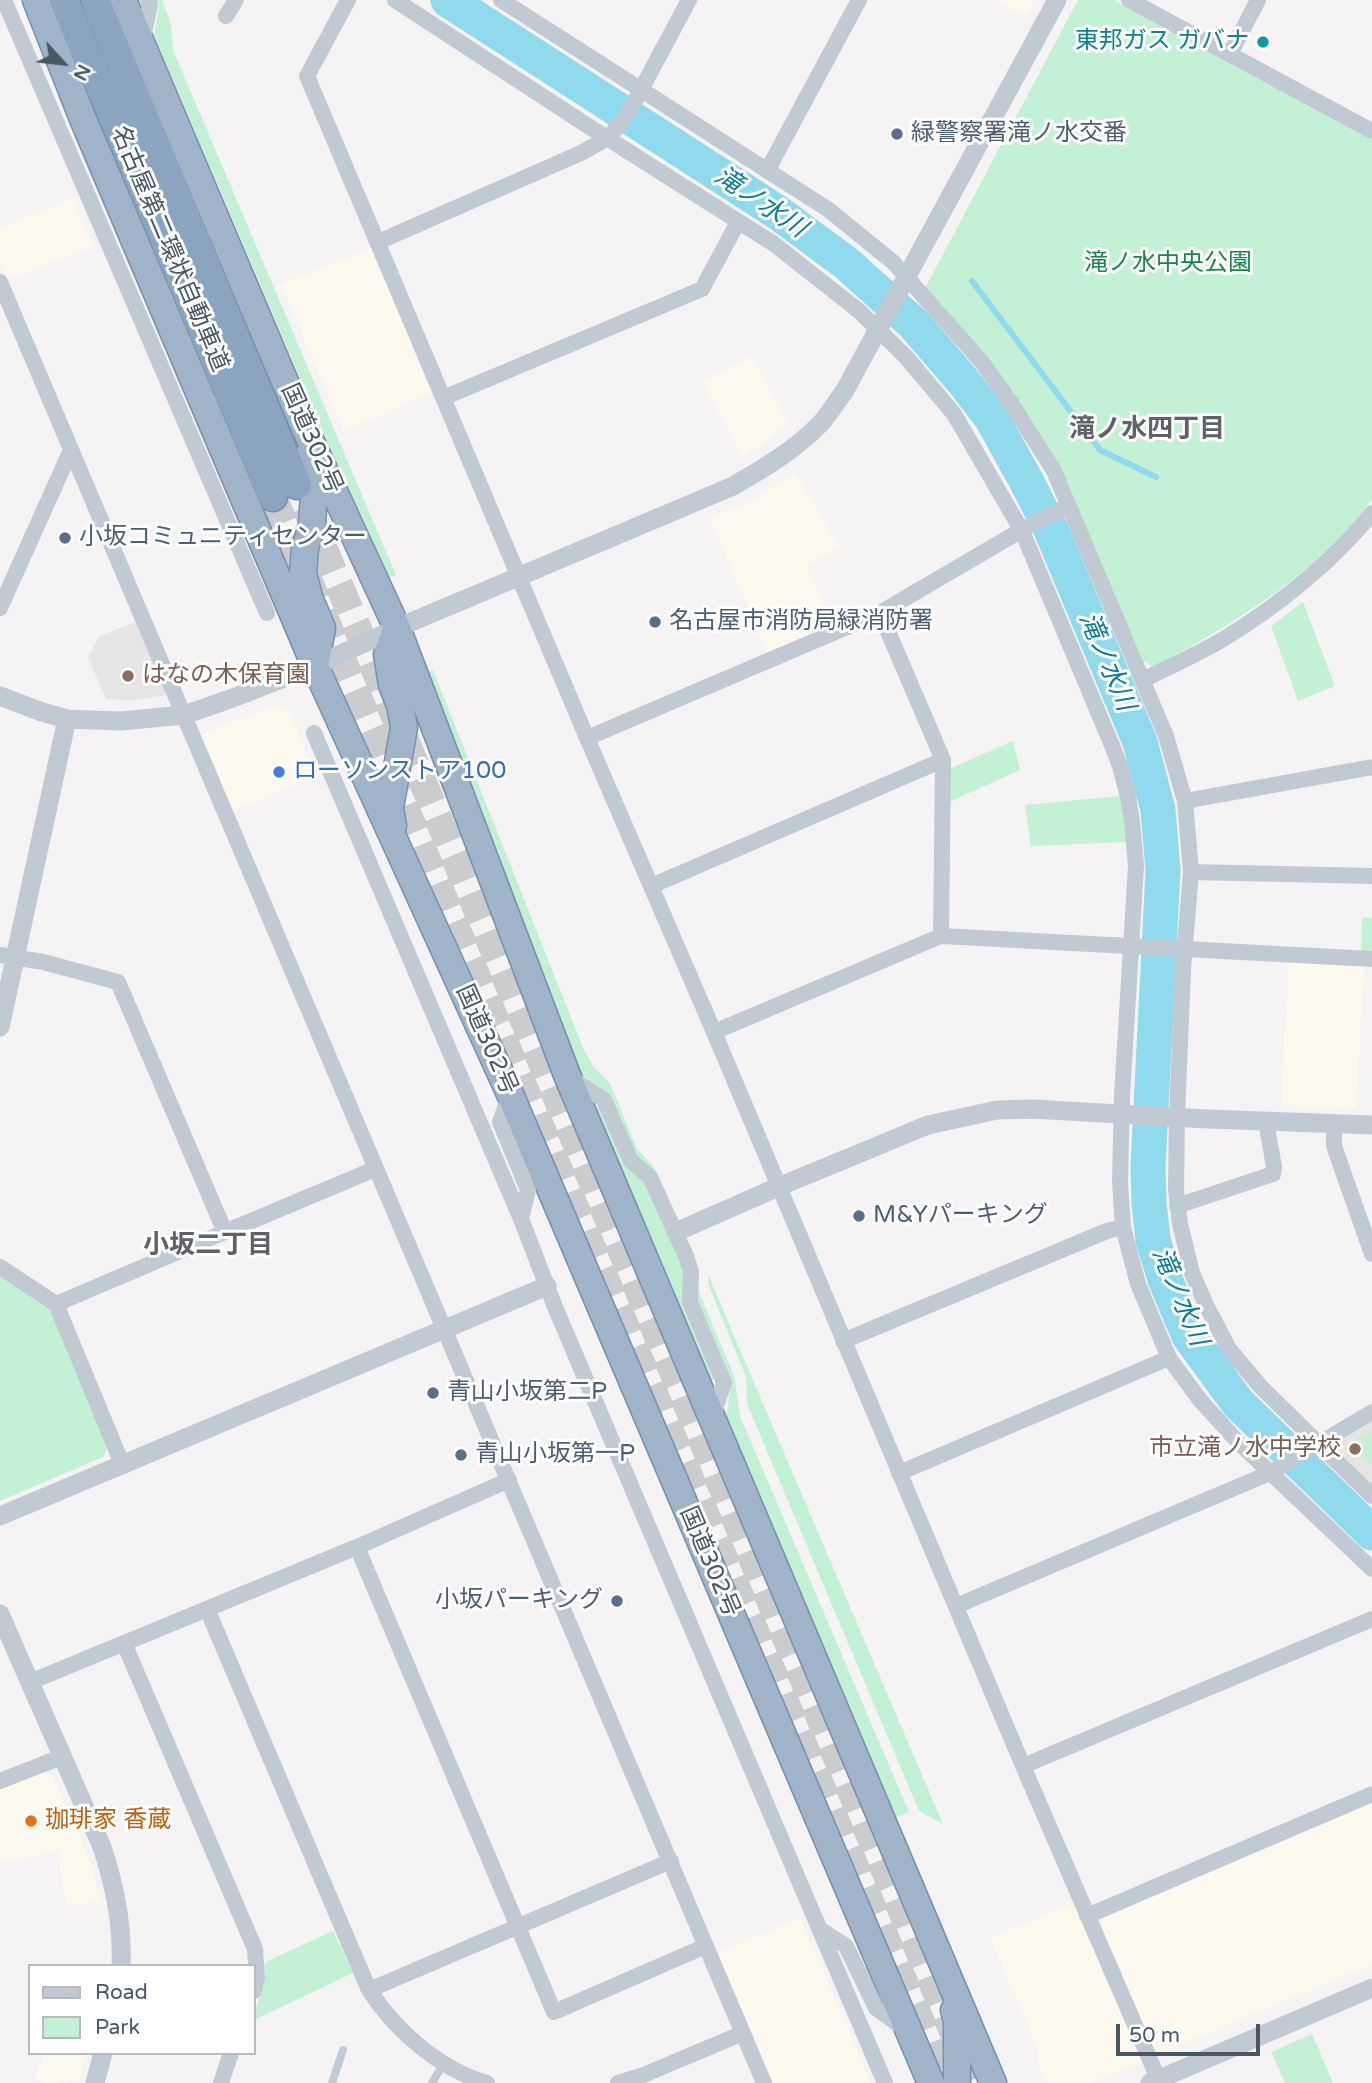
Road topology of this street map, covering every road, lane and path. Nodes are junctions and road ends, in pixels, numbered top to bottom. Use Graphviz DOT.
graph roads {
  1 [pos="4,0"];
  2 [pos="36,0"];
  3 [pos="64,0"];
  4 [pos="95,0"];
  5 [pos="123,0"];
  6 [pos="148,0"];
  7 [pos="236,0"];
  8 [pos="348,0"];
  9 [pos="396,0"];
  10 [pos="501,0"];
  11 [pos="689,0"];
  12 [pos="859,0"];
  13 [pos="1057,0"];
  14 [pos="1129,0"];
  15 [pos="1258,0"];
  16 [pos="521,6"];
  17 [pos="226,16"];
  18 [pos="142,46"];
  19 [pos="1230,54"];
  20 [pos="640,89"];
  21 [pos="83,119"];
  22 [pos="1372,131"];
  23 [pos="608,138"];
  24 [pos="64,140"];
  25 [pos="767,171"];
  26 [pos="738,222"];
  27 [pos="378,242"];
  28 [pos="0,282"];
  29 [pos="903,286"];
  30 [pos="883,322"];
  31 [pos="443,398"];
  32 [pos="303,424"];
  33 [pos="71,450"];
  34 [pos="1069,506"];
  35 [pos="225,515"];
  36 [pos="254,523"];
  37 [pos="1369,524"];
  38 [pos="1022,531"];
  39 [pos="519,576"];
  40 [pos="0,608"];
  41 [pos="267,613"];
  42 [pos="880,613"];
  43 [pos="397,628"];
  44 [pos="315,666"];
  45 [pos="1143,680"];
  46 [pos="0,696"];
  47 [pos="184,715"];
  48 [pos="67,719"];
  49 [pos="314,733"];
  50 [pos="587,738"];
  51 [pos="943,760"];
  52 [pos="1372,767"];
  53 [pos="1185,801"];
  54 [pos="395,842"];
  55 [pos="1191,872"];
  56 [pos="1372,876"];
  57 [pos="651,886"];
  58 [pos="941,936"];
  59 [pos="1131,946"];
  60 [pos="1186,949"];
  61 [pos="8,956"];
  62 [pos="1372,960"];
  63 [pos="0,1027"];
  64 [pos="714,1032"];
  65 [pos="567,1076"];
  66 [pos="510,1094"];
  67 [pos="1150,1115"];
  68 [pos="1266,1121"];
  69 [pos="1334,1124"];
  70 [pos="1372,1125"];
  71 [pos="375,1169"];
  72 [pos="778,1187"];
  73 [pos="1177,1206"];
  74 [pos="521,1219"];
  75 [pos="1124,1227"];
  76 [pos="225,1232"];
  77 [pos="676,1232"];
  78 [pos="1372,1254"];
  79 [pos="0,1267"];
  80 [pos="547,1286"];
  81 [pos="56,1304"];
  82 [pos="445,1330"];
  83 [pos="843,1341"];
  84 [pos="1169,1358"];
  85 [pos="1372,1412"];
  86 [pos="712,1419"];
  87 [pos="1318,1443"];
  88 [pos="123,1466"];
  89 [pos="899,1473"];
  90 [pos="1270,1473"];
  91 [pos="509,1480"];
  92 [pos="1372,1496"];
  93 [pos="0,1516"];
  94 [pos="357,1547"];
  95 [pos="1372,1569"];
  96 [pos="956,1606"];
  97 [pos="207,1609"];
  98 [pos="0,1614"];
  99 [pos="1372,1619"];
  100 [pos="124,1643"];
  101 [pos="30,1682"];
  102 [pos="61,1757"];
  103 [pos="1023,1766"];
  104 [pos="0,1781"];
  105 [pos="1372,1794"];
  106 [pos="671,1861"];
  107 [pos="1087,1916"];
  108 [pos="517,1926"];
  109 [pos="821,1930"];
  110 [pos="706,1946"];
  111 [pos="121,1964"];
  112 [pos="947,1977"];
  113 [pos="256,1982"];
  114 [pos="1372,1988"];
  115 [pos="369,1990"];
  116 [pos="908,2031"];
  117 [pos="743,2033"];
  118 [pos="343,2050"];
  119 [pos="102,2055"];
  120 [pos="230,2055"];
  121 [pos="444,2063"];
  122 [pos="463,2079"];
  123 [pos="1156,2082"];
  124 [pos="95,2083"];
  125 [pos="221,2083"];
  126 [pos="332,2083"];
  127 [pos="432,2083"];
  128 [pos="487,2083"];
  129 [pos="618,2083"];
  130 [pos="764,2083"];
  131 [pos="885,2083"];
  132 [pos="931,2083"];
  133 [pos="957,2083"];
  134 [pos="993,2083"];
  1 -- 24 [label="street"];
  2 -- 21 [label="highway, 国道302号"];
  3 -- 4 [label="highway, 名古屋第二環状自動車道"];
  5 -- 18 [label="highway, 国道302号"];
  6 -- 18 [label="street"];
  7 -- 17 [label="street"];
  8 -- 27 [label="street"];
  9 -- 23 [label="street"];
  10 -- 16 [label="street"];
  11 -- 20 [label="street"];
  12 -- 25 [label="street"];
  13 -- 29 [label="street"];
  14 -- 19 [label="street"];
  15 -- 19 [label="street"];
  16 -- 20 [label="street"];
  18 -- 32 [label="highway, 国道302号"];
  19 -- 22 [label="street"];
  20 -- 23 [label="street"];
  20 -- 25 [label="street"];
  21 -- 24 [label="street"];
  21 -- 36 [label="highway, 国道302号"];
  23 -- 26 [label="street"];
  23 -- 27 [label="street"];
  24 -- 35 [label="street"];
  25 -- 29 [label="street"];
  26 -- 30 [label="street"];
  26 -- 31 [label="street"];
  27 -- 31 [label="street"];
  28 -- 33 [label="street"];
  29 -- 30 [label="street"];
  29 -- 34 [label="street"];
  30 -- 38 [label="street"];
  30 -- 39 [label="street"];
  31 -- 39 [label="street"];
  32 -- 43 [label="highway, 国道302号"];
  32 -- 44 [label="highway"];
  33 -- 40 [label="street"];
  33 -- 47 [label="street"];
  34 -- 38 [label="street"];
  34 -- 45 [label="street"];
  35 -- 36 [label="street"];
  35 -- 41 [label="street"];
  36 -- 44 [label="highway, 国道302号"];
  37 -- 45 [label="street"];
  38 -- 42 [label="street"];
  38 -- 59 [label="street"];
  39 -- 43 [label="street"];
  39 -- 50 [label="street"];
  42 -- 50 [label="street"];
  42 -- 51 [label="street"];
  43 -- 44 [label="street"];
  43 -- 54 [label="highway"];
  43 -- 65 [label="highway, 国道302号"];
  44 -- 47 [label="street"];
  44 -- 54 [label="highway, 国道302号"];
  45 -- 53 [label="street"];
  46 -- 48 [label="street"];
  47 -- 48 [label="street"];
  47 -- 71 [label="street"];
  48 -- 61 [label="street"];
  49 -- 74 [label="street"];
  50 -- 57 [label="street"];
  51 -- 57 [label="street"];
  51 -- 58 [label="street"];
  52 -- 53 [label="street"];
  53 -- 55 [label="street"];
  54 -- 66 [label="highway, 国道302号"];
  55 -- 56 [label="street"];
  55 -- 60 [label="street"];
  57 -- 64 [label="street"];
  58 -- 59 [label="street"];
  58 -- 64 [label="street"];
  59 -- 60 [label="street"];
  59 -- 67 [label="street"];
  60 -- 62 [label="street"];
  60 -- 67 [label="street"];
  61 -- 63 [label="street"];
  61 -- 76 [label="street"];
  64 -- 72 [label="street"];
  65 -- 77 [label="street"];
  65 -- 86 [label="highway, 国道302号"];
  66 -- 74 [label="street"];
  66 -- 116 [label="highway, 国道302号"];
  67 -- 68 [label="street"];
  67 -- 72 [label="street"];
  67 -- 73 [label="street"];
  67 -- 75 [label="street"];
  68 -- 69 [label="street"];
  68 -- 73 [label="street"];
  69 -- 70 [label="street"];
  69 -- 78 [label="street"];
  71 -- 76 [label="street"];
  71 -- 82 [label="street"];
  72 -- 77 [label="street"];
  72 -- 83 [label="street"];
  73 -- 87 [label="street"];
  74 -- 80 [label="street"];
  75 -- 83 [label="street"];
  75 -- 84 [label="street"];
  76 -- 81 [label="street"];
  77 -- 86 [label="street"];
  79 -- 81 [label="street"];
  80 -- 82 [label="street"];
  80 -- 109 [label="street"];
  81 -- 88 [label="street"];
  82 -- 88 [label="street"];
  82 -- 91 [label="street"];
  83 -- 89 [label="street"];
  84 -- 89 [label="street"];
  84 -- 90 [label="street"];
  85 -- 87 [label="street"];
  86 -- 112 [label="highway, 国道302号"];
  87 -- 90 [label="street"];
  87 -- 92 [label="street"];
  88 -- 93 [label="street"];
  89 -- 96 [label="street"];
  90 -- 95 [label="street"];
  90 -- 96 [label="street"];
  91 -- 94 [label="street"];
  91 -- 106 [label="street"];
  94 -- 97 [label="street"];
  94 -- 108 [label="street"];
  96 -- 103 [label="street"];
  97 -- 100 [label="street"];
  97 -- 115 [label="street"];
  98 -- 101 [label="street"];
  99 -- 103 [label="street"];
  100 -- 101 [label="street"];
  100 -- 113 [label="street"];
  101 -- 102 [label="street"];
  102 -- 104 [label="street"];
  102 -- 111 [label="street"];
  103 -- 107 [label="street"];
  105 -- 107 [label="street"];
  106 -- 108 [label="street"];
  106 -- 110 [label="street"];
  107 -- 123 [label="street"];
  108 -- 110 [label="street"];
  108 -- 115 [label="street"];
  109 -- 116 [label="street"];
  109 -- 131 [label="street"];
  110 -- 117 [label="street"];
  112 -- 133 [label="highway"];
  112 -- 134 [label="highway, 国道302号"];
  114 -- 123 [label="street"];
  115 -- 121 [label="street"];
  116 -- 132 [label="highway, 国道302号"];
  117 -- 129 [label="street"];
  117 -- 130 [label="street"];
  118 -- 126 [label="lane"];
  119 -- 124 [label="street"];
  120 -- 125 [label="street"];
  121 -- 122 [label="street"];
  121 -- 127 [label="lane"];
  122 -- 128 [label="street"];
}
